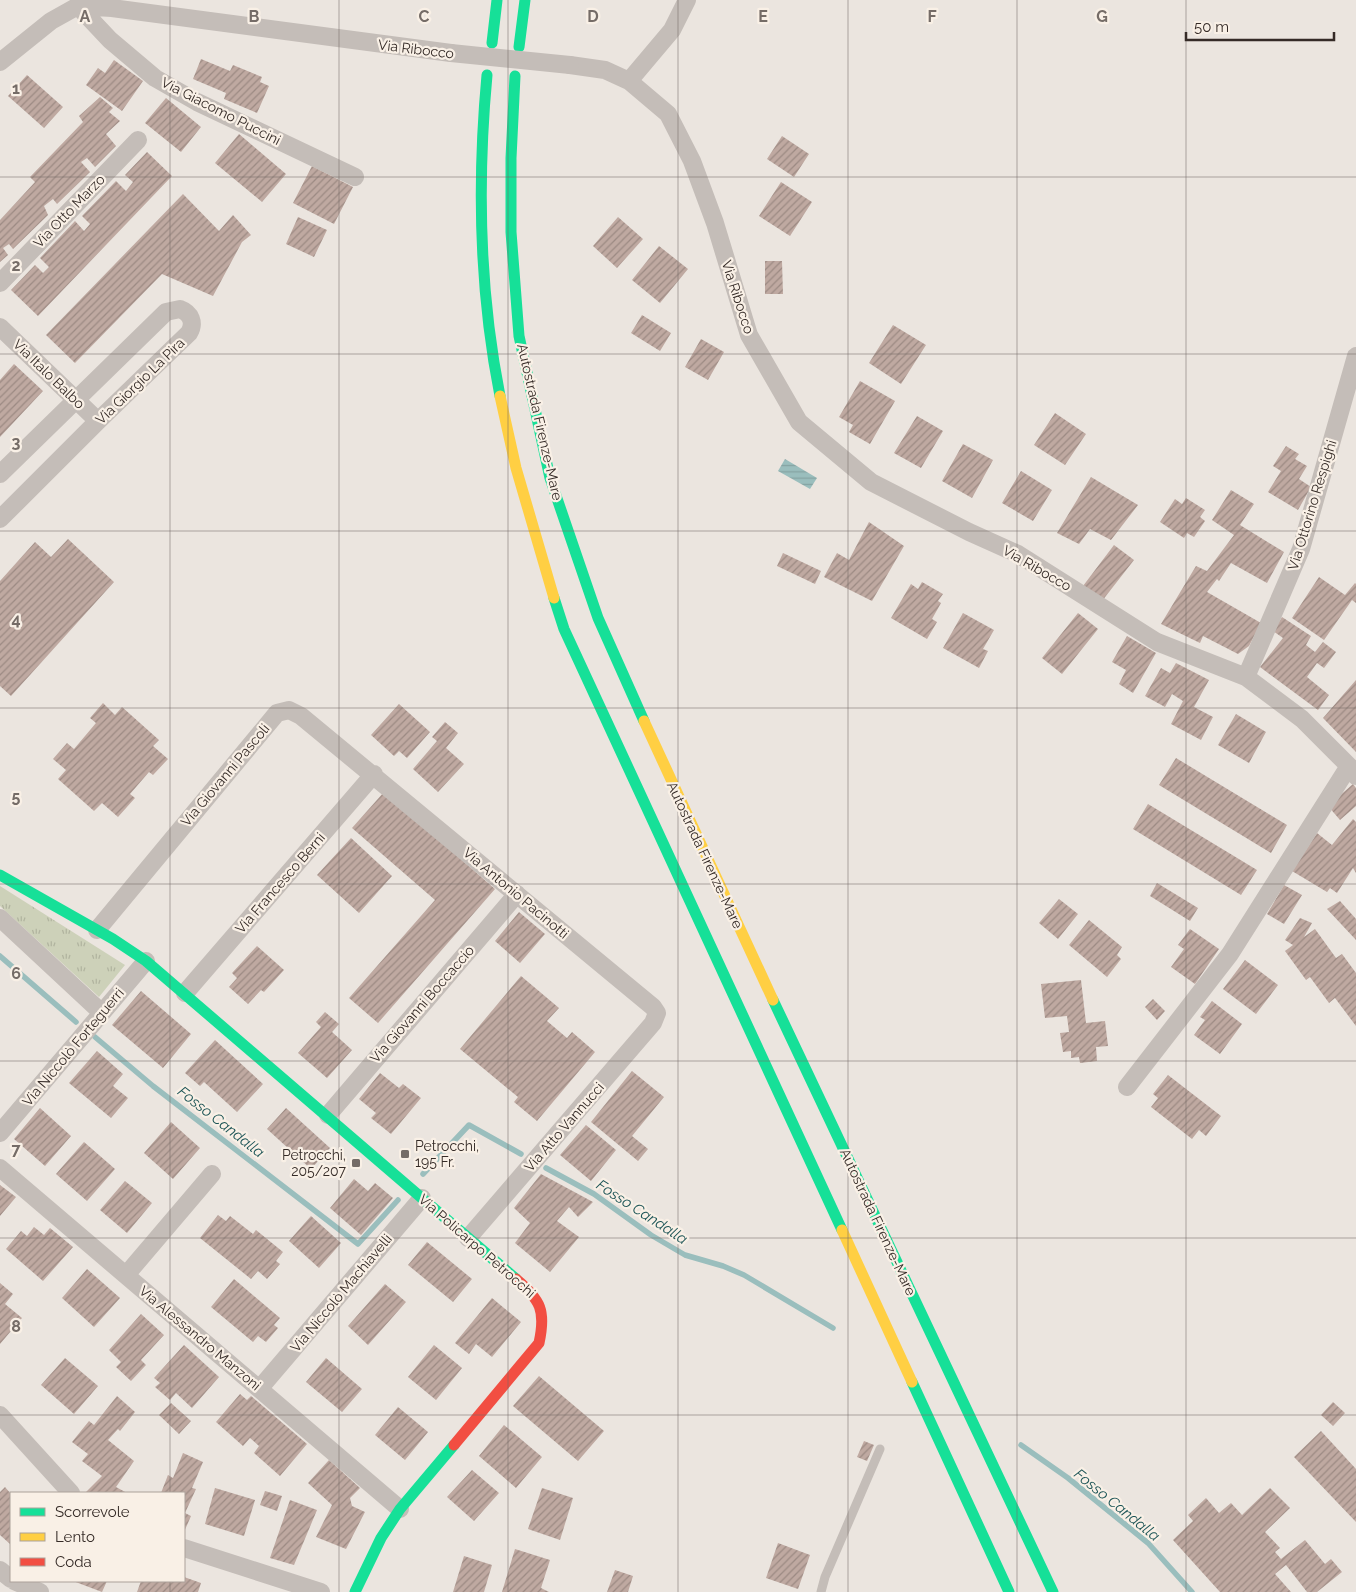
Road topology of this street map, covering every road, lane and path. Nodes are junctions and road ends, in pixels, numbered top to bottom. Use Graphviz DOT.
graph roads {
  1 [pos="497,0"];
  2 [pos="525,0"];
  3 [pos="686,0"];
  4 [pos="79,2"];
  5 [pos="492,44"];
  6 [pos="519,46"];
  7 [pos="0,62"];
  8 [pos="487,75"];
  9 [pos="515,76"];
  10 [pos="629,81"];
  11 [pos="138,140"];
  12 [pos="354,177"];
  13 [pos="0,282"];
  14 [pos="0,327"];
  15 [pos="1356,356"];
  16 [pos="75,400"];
  17 [pos="98,421"];
  18 [pos="0,474"];
  19 [pos="0,519"];
  20 [pos="1246,678"];
  21 [pos="1353,771"];
  22 [pos="374,774"];
  23 [pos="0,876"];
  24 [pos="517,894"];
  25 [pos="0,918"];
  26 [pos="97,930"];
  27 [pos="146,961"];
  28 [pos="185,993"];
  29 [pos="101,1012"];
  30 [pos="657,1013"];
  31 [pos="1126,1087"];
  32 [pos="328,1115"];
  33 [pos="0,1133"];
  34 [pos="0,1168"];
  35 [pos="212,1174"];
  36 [pos="422,1198"];
  37 [pos="468,1238"];
  38 [pos="126,1275"];
  39 [pos="260,1388"];
  40 [pos="0,1415"];
  41 [pos="880,1449"];
  42 [pos="69,1492"];
  43 [pos="400,1509"];
  44 [pos="185,1548"];
  45 [pos="0,1570"];
  46 [pos="10,1578"];
  47 [pos="18,1582"];
  48 [pos="40,1592"];
  49 [pos="321,1592"];
  50 [pos="356,1592"];
  51 [pos="821,1592"];
  52 [pos="1009,1592"];
  53 [pos="1053,1592"];
  1 -- 5 [label="main road"];
  2 -- 6 [label="main road"];
  3 -- 10 [label="street"];
  4 -- 7 [label="street"];
  4 -- 10 [label="street, Via Ribocco, bridge"];
  4 -- 12 [label="street, Via Giacomo Puccini"];
  8 -- 52 [label="main road"];
  9 -- 53 [label="main road, Autostrada Firenze-Mare"];
  10 -- 20 [label="street, Via Ribocco"];
  11 -- 13 [label="street, Via Otto Marzo"];
  14 -- 16 [label="street, Via Italo Balbo"];
  15 -- 20 [label="street, Via Ottorino Respighi"];
  16 -- 17 [label="street, Via Italo Balbo"];
  16 -- 17 [label="street, Via Giorgio La Pira"];
  16 -- 18 [label="street, Via Giorgio La Pira"];
  17 -- 19 [label="street, Via Giorgio La Pira"];
  20 -- 21 [label="street, Via Ribocco"];
  21 -- 31 [label="street"];
  22 -- 24 [label="street, Via Antonio Pacinotti"];
  22 -- 26 [label="street, Via Giovanni Pascoli"];
  22 -- 28 [label="street, Via Francesco Berni"];
  23 -- 26 [label="main road, Via Policarpo Petrocchi"];
  24 -- 30 [label="street, Via Antonio Pacinotti"];
  24 -- 32 [label="street, Via Giovanni Boccaccio"];
  25 -- 29 [label="street"];
  26 -- 27 [label="main road, Via Policarpo Petrocchi"];
  27 -- 28 [label="main road, Via Policarpo Petrocchi"];
  27 -- 29 [label="street, Via Niccolò Forteguerri"];
  28 -- 32 [label="main road, Via Policarpo Petrocchi"];
  29 -- 33 [label="street, Via Niccolò Forteguerri"];
  30 -- 37 [label="street, Via Atto Vannucci"];
  32 -- 36 [label="main road, Via Policarpo Petrocchi"];
  34 -- 38 [label="street, Via Alessandro Manzoni"];
  35 -- 38 [label="street"];
  36 -- 37 [label="main road, Via Policarpo Petrocchi"];
  36 -- 39 [label="street, Via Niccolò Machiavelli"];
  37 -- 43 [label="main road, Via Policarpo Petrocchi"];
  38 -- 39 [label="street, Via Alessandro Manzoni"];
  39 -- 43 [label="street, Via Alessandro Manzoni"];
  40 -- 42 [label="street"];
  41 -- 51 [label="lane"];
  43 -- 50 [label="main road, Via Policarpo Petrocchi"];
  44 -- 49 [label="street"];
  45 -- 46 [label="street"];
  47 -- 48 [label="street"];
}
